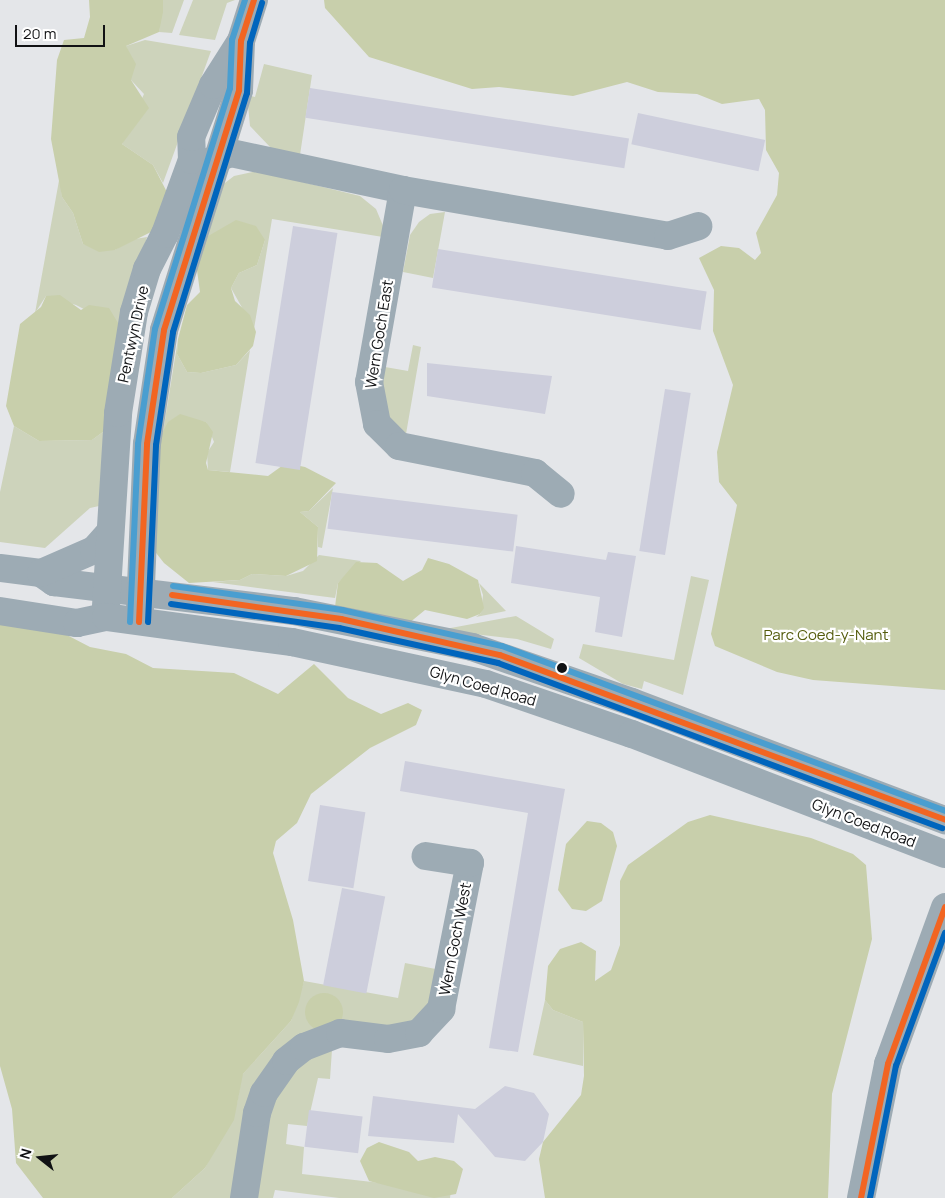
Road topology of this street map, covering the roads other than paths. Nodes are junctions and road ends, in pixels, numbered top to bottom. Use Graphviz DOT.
graph roads {
  1 [pos="254,0"];
  2 [pos="205,159"];
  3 [pos="403,190"];
  4 [pos="698,226"];
  5 [pos="561,494"];
  6 [pos="110,532"];
  7 [pos="0,568"];
  8 [pos="41,573"];
  9 [pos="107,588"];
  10 [pos="140,592"];
  11 [pos="0,611"];
  12 [pos="106,617"];
  13 [pos="139,622"];
  14 [pos="945,820"];
  15 [pos="945,854"];
  16 [pos="426,856"];
  17 [pos="945,907"];
  18 [pos="244,1198"];
  19 [pos="861,1198"];
  1 -- 2 [label="street, Pentwyn Drive"];
  2 -- 3 [label="street"];
  2 -- 6 [label="street, Pentwyn Drive"];
  2 -- 10 [label="street, Pentwyn Drive"];
  3 -- 4 [label="street"];
  3 -- 5 [label="street, Wern Goch East"];
  6 -- 8 [label="street"];
  6 -- 9 [label="street, Pentwyn Drive"];
  7 -- 8 [label="street, Glyn Coed Road"];
  8 -- 9 [label="street, Glyn Coed Road"];
  9 -- 10 [label="street, Glyn Coed Road"];
  9 -- 12 [label="street, Pentwyn Drive"];
  10 -- 13 [label="street, Pentwyn Drive"];
  10 -- 14 [label="street, Glyn Coed Road"];
  11 -- 12 [label="street, Glyn Coed Road"];
  12 -- 13 [label="street, Glyn Coed Road"];
  13 -- 15 [label="street, Glyn Coed Road"];
  16 -- 18 [label="street, Wern Goch West"];
  17 -- 19 [label="street"];
}
